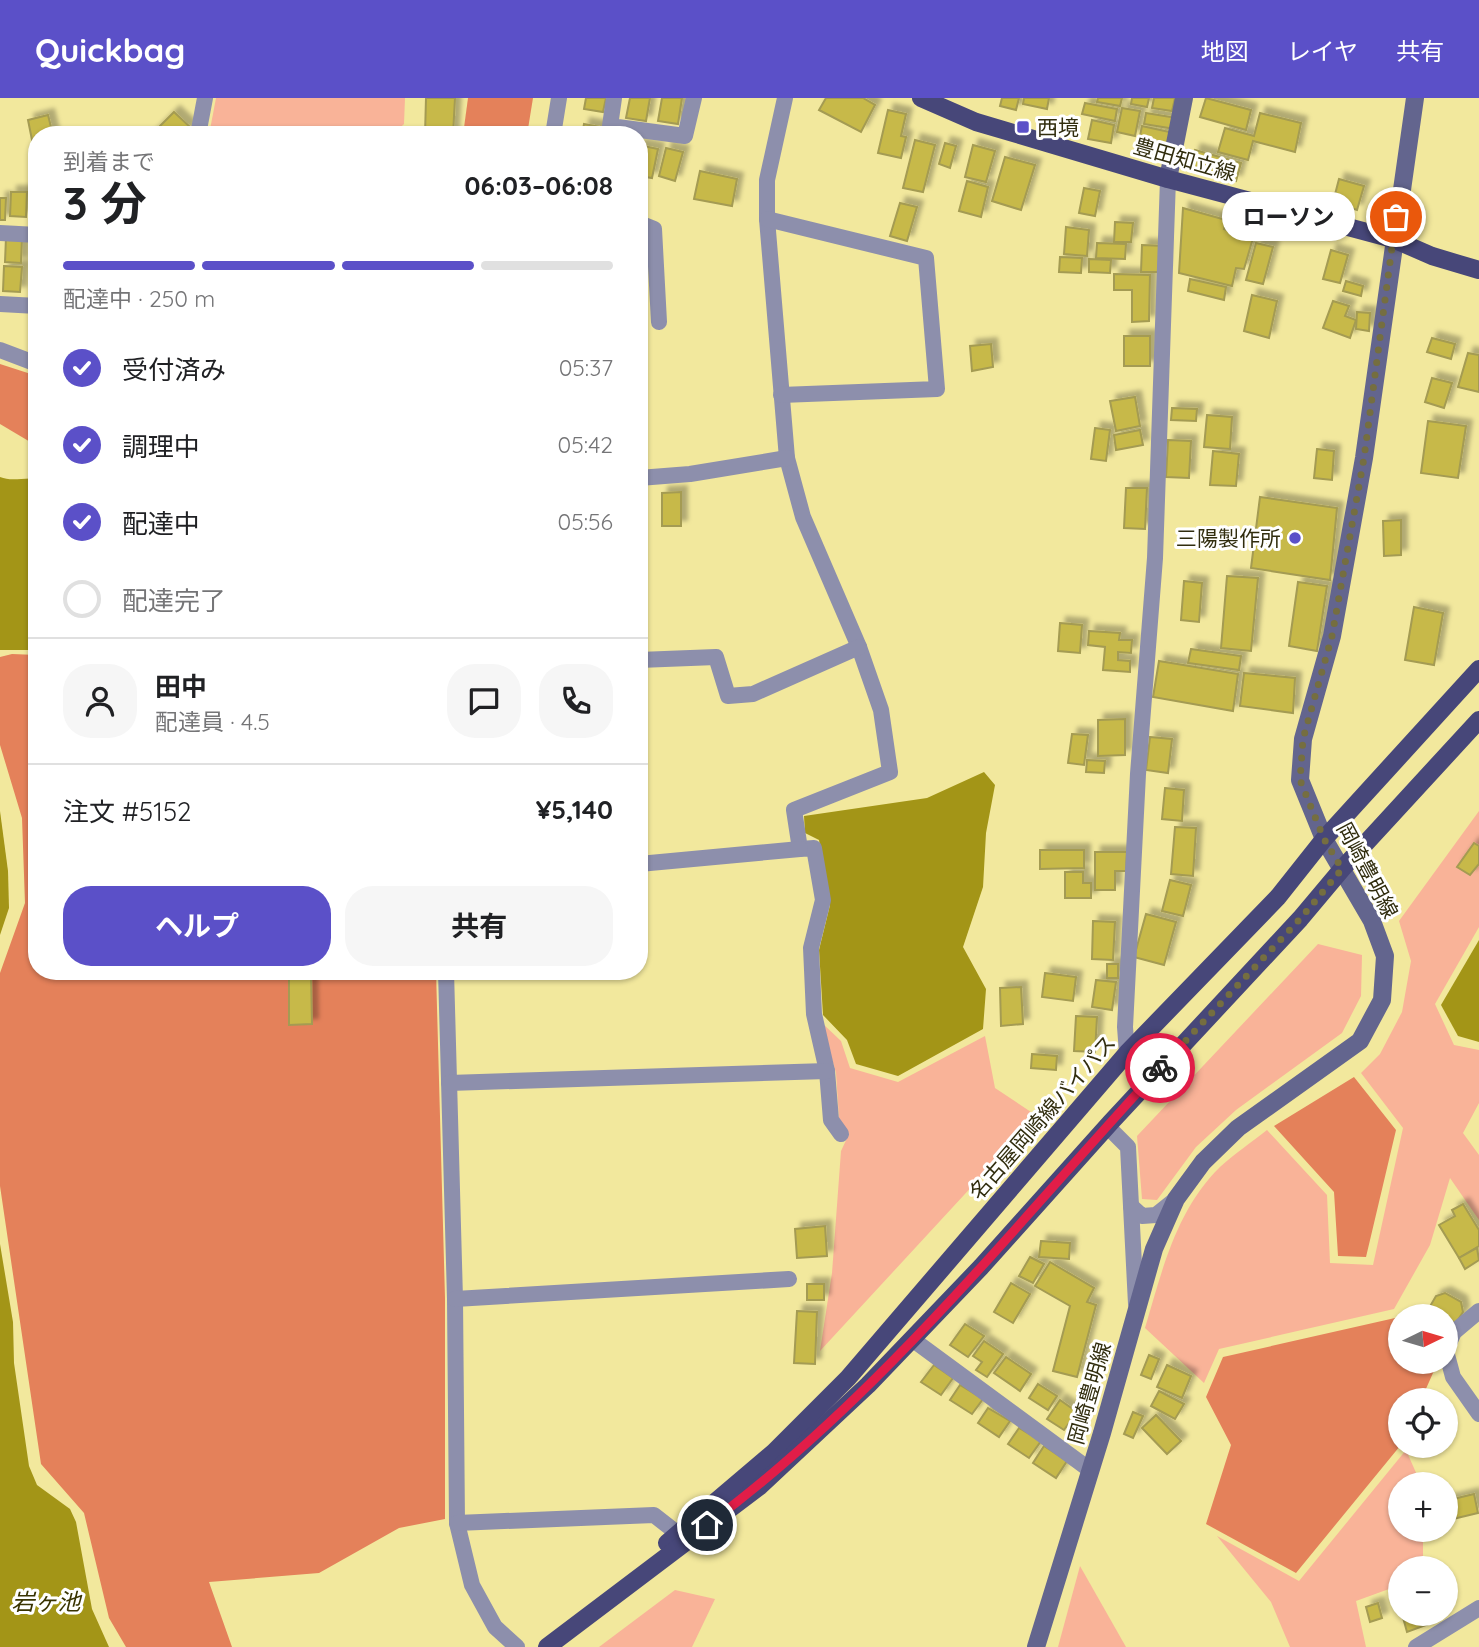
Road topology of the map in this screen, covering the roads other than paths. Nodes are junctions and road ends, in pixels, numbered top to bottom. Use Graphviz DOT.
graph roads {
  1 [pos="205,98"];
  2 [pos="559,98"];
  3 [pos="614,98"];
  4 [pos="694,98"];
  5 [pos="785,98"];
  6 [pos="921,98"];
  7 [pos="1184,98"];
  8 [pos="1415,98"];
  9 [pos="200,126"];
  10 [pos="554,126"];
  11 [pos="610,126"];
  12 [pos="648,131"];
  13 [pos="1168,179"];
  14 [pos="767,219"];
  15 [pos="648,227"];
  16 [pos="0,233"];
  17 [pos="28,235"];
  18 [pos="1393,239"];
  19 [pos="1479,270"];
  20 [pos="0,304"];
  21 [pos="28,306"];
  22 [pos="659,321"];
  23 [pos="0,350"];
  24 [pos="28,361"];
  25 [pos="781,395"];
  26 [pos="787,458"];
  27 [pos="648,477"];
  28 [pos="859,647"];
  29 [pos="648,660"];
  30 [pos="1479,669"];
  31 [pos="1479,720"];
  32 [pos="1324,839"];
  33 [pos="800,849"];
  34 [pos="648,863"];
  35 [pos="1342,869"];
  36 [pos="446,980"];
  37 [pos="1127,1053"];
  38 [pos="827,1072"];
  39 [pos="449,1083"];
  40 [pos="1107,1126"];
  41 [pos="841,1134"];
  42 [pos="1175,1199"];
  43 [pos="1131,1206"];
  44 [pos="789,1279"];
  45 [pos="455,1298"];
  46 [pos="1136,1307"];
  47 [pos="1479,1311"];
  48 [pos="1458,1329"];
  49 [pos="912,1339"];
  50 [pos="1452,1374"];
  51 [pos="1479,1414"];
  52 [pos="1090,1470"];
  53 [pos="457,1523"];
  54 [pos="683,1536"];
  55 [pos="1479,1608"];
  56 [pos="517,1647"];
  57 [pos="547,1647"];
  58 [pos="1036,1647"];
  59 [pos="1416,1647"];
  1 -- 9 [label="street"];
  2 -- 10 [label="street"];
  3 -- 11 [label="street"];
  4 -- 12 [label="street"];
  5 -- 14 [label="street"];
  6 -- 13 [label="main road, 豊田知立線"];
  7 -- 13 [label="main road"];
  8 -- 18 [label="main road, 岡崎豊明線"];
  13 -- 18 [label="main road, 豊田知立線"];
  13 -- 37 [label="street"];
  14 -- 25 [label="street"];
  14 -- 25 [label="street"];
  15 -- 22 [label="street"];
  16 -- 17 [label="street"];
  18 -- 19 [label="main road, 豊田知立線"];
  18 -- 32 [label="main road, 岡崎豊明線"];
  20 -- 21 [label="street"];
  23 -- 24 [label="street"];
  25 -- 26 [label="street"];
  26 -- 27 [label="street"];
  26 -- 28 [label="street"];
  28 -- 29 [label="street"];
  28 -- 33 [label="street"];
  30 -- 32 [label="main road, 名古屋岡崎線バイパス"];
  31 -- 35 [label="main road, 名古屋岡崎線バイパス"];
  32 -- 35 [label="main road, 岡崎豊明線"];
  32 -- 37 [label="main road, 名古屋岡崎線バイパス"];
  33 -- 34 [label="street"];
  33 -- 38 [label="street"];
  35 -- 40 [label="main road, 名古屋岡崎線バイパス"];
  35 -- 42 [label="main road, 岡崎豊明線"];
  36 -- 39 [label="street"];
  37 -- 54 [label="main road, 名古屋岡崎線バイパス"];
  38 -- 39 [label="street"];
  38 -- 41 [label="street"];
  39 -- 45 [label="street"];
  40 -- 43 [label="street"];
  40 -- 49 [label="main road, 名古屋岡崎線バイパス"];
  42 -- 43 [label="street"];
  42 -- 46 [label="main road, 岡崎豊明線"];
  43 -- 46 [label="street"];
  44 -- 45 [label="street"];
  45 -- 53 [label="street"];
  46 -- 52 [label="main road, 岡崎豊明線"];
  47 -- 48 [label="street"];
  49 -- 52 [label="street"];
  49 -- 54 [label="main road, 名古屋岡崎線バイパス"];
  50 -- 51 [label="street"];
  52 -- 58 [label="main road, 岡崎豊明線"];
  53 -- 54 [label="street"];
  53 -- 56 [label="street"];
  54 -- 57 [label="main road, 名古屋岡崎線バイパス"];
  55 -- 59 [label="street"];
}
